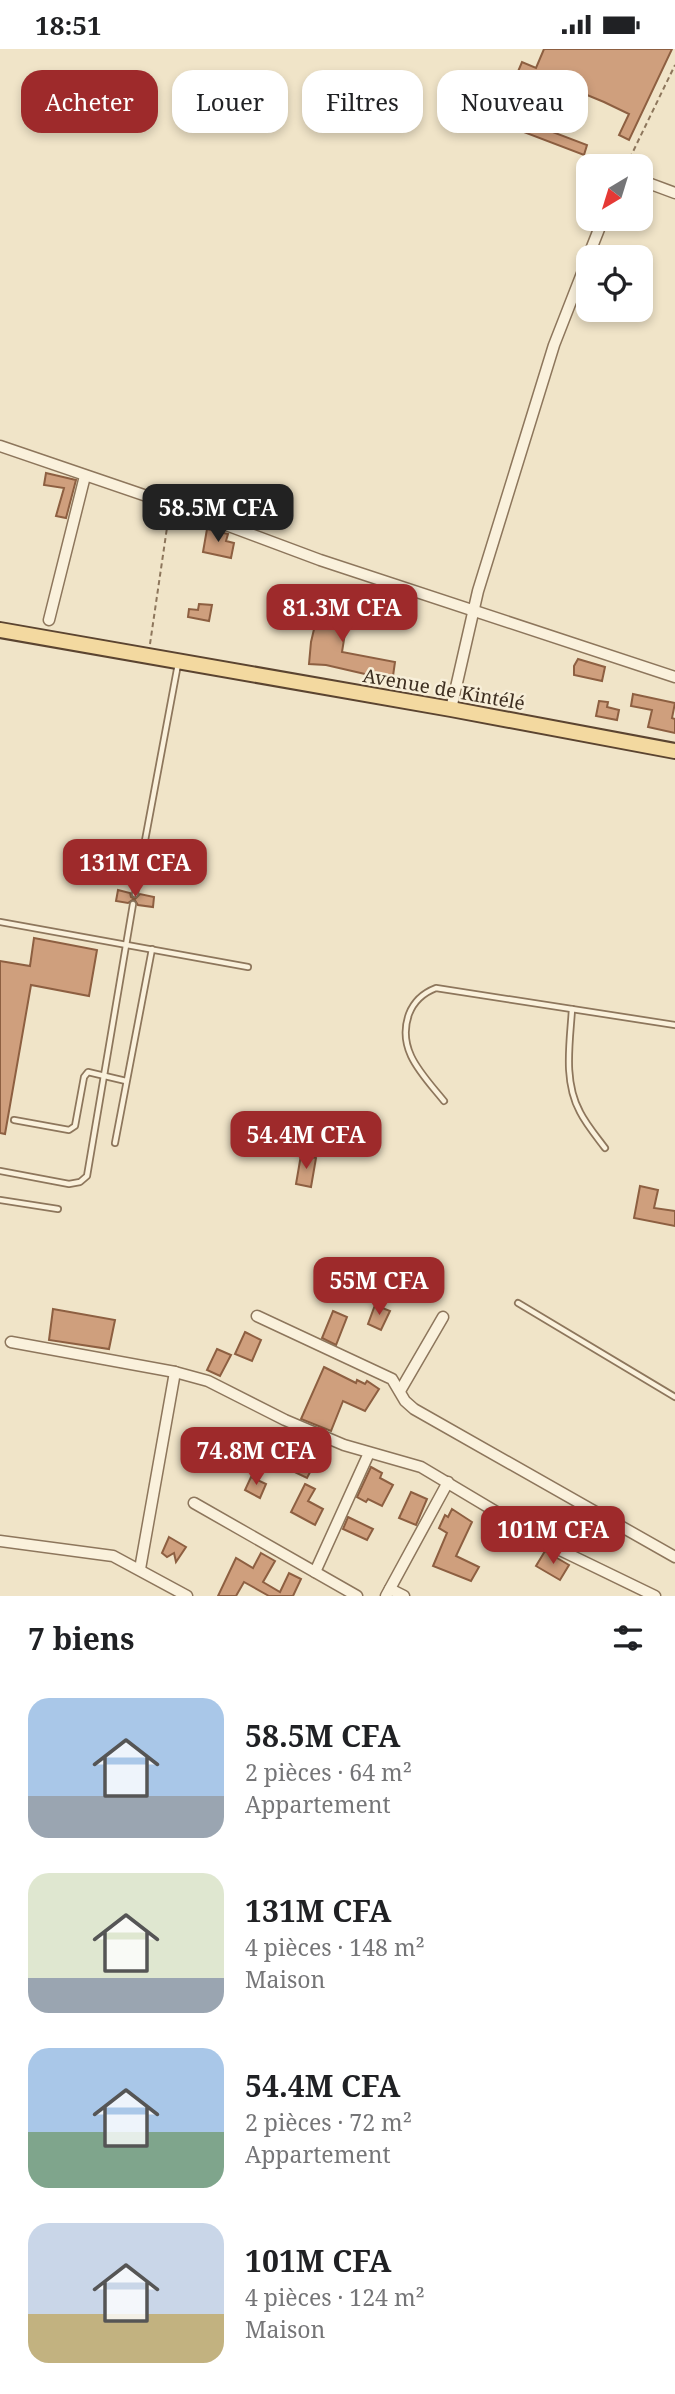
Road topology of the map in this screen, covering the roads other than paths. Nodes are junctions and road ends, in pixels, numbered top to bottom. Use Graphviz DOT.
graph roads {
  1 [pos="653,185"];
  2 [pos="675,193"];
  3 [pos="576,289"];
  4 [pos="0,446"];
  5 [pos="85,477"];
  6 [pos="473,610"];
  7 [pos="49,619"];
  8 [pos="0,630"];
  9 [pos="178,661"];
  10 [pos="675,677"];
  11 [pos="451,709"];
  12 [pos="675,751"];
  13 [pos="135,894"];
  14 [pos="133,904"];
  15 [pos="0,922"];
  16 [pos="126,945"];
  17 [pos="152,950"];
  18 [pos="248,967"];
  19 [pos="572,1009"];
  20 [pos="675,1025"];
  21 [pos="103,1075"];
  22 [pos="126,1081"];
  23 [pos="444,1101"];
  24 [pos="14,1120"];
  25 [pos="115,1143"];
  26 [pos="604,1148"];
  27 [pos="0,1171"];
  28 [pos="0,1200"];
  29 [pos="58,1209"];
  30 [pos="518,1303"];
  31 [pos="257,1316"];
  32 [pos="443,1317"];
  33 [pos="11,1342"];
  34 [pos="175,1371"];
  35 [pos="400,1391"];
  36 [pos="675,1397"];
  37 [pos="369,1453"];
  38 [pos="448,1482"];
  39 [pos="194,1503"];
  40 [pos="0,1541"];
  41 [pos="675,1557"];
  42 [pos="140,1569"];
  43 [pos="315,1572"];
  44 [pos="388,1593"];
  45 [pos="187,1596"];
  46 [pos="357,1596"];
  47 [pos="404,1596"];
  48 [pos="655,1596"];
  1 -- 2 [label="street"];
  3 -- 6 [label="street"];
  4 -- 5 [label="street"];
  5 -- 6 [label="street"];
  5 -- 7 [label="street"];
  6 -- 10 [label="street"];
  6 -- 11 [label="street"];
  8 -- 9 [label="main road, Avenue de Kintélé"];
  9 -- 11 [label="main road, Avenue de Kintélé"];
  9 -- 13 [label="lane"];
  11 -- 12 [label="main road, Avenue de Kintélé"];
  14 -- 16 [label="lane"];
  15 -- 16 [label="lane"];
  16 -- 17 [label="lane"];
  16 -- 21 [label="lane"];
  17 -- 18 [label="lane"];
  17 -- 22 [label="lane"];
  19 -- 20 [label="lane"];
  19 -- 23 [label="lane"];
  19 -- 26 [label="lane"];
  21 -- 22 [label="lane"];
  21 -- 24 [label="lane"];
  21 -- 27 [label="lane"];
  22 -- 25 [label="lane"];
  28 -- 29 [label="lane"];
  30 -- 36 [label="lane"];
  31 -- 35 [label="street"];
  32 -- 35 [label="street"];
  33 -- 34 [label="street"];
  34 -- 37 [label="street"];
  34 -- 42 [label="street"];
  35 -- 41 [label="street"];
  37 -- 38 [label="street"];
  37 -- 43 [label="street"];
  38 -- 44 [label="street"];
  38 -- 48 [label="street"];
  39 -- 43 [label="street"];
  40 -- 42 [label="street"];
  42 -- 45 [label="street"];
  43 -- 46 [label="street"];
  44 -- 47 [label="street"];
}
